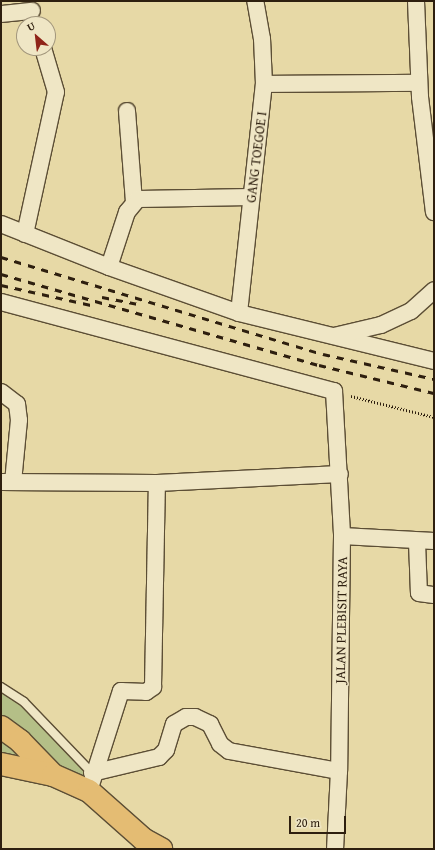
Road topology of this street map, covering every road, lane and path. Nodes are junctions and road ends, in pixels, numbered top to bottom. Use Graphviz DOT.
graph roads {
  1 [pos="255,1"];
  2 [pos="416,1"];
  3 [pos="33,12"];
  4 [pos="1,14"];
  5 [pos="45,56"];
  6 [pos="264,84"];
  7 [pos="425,92"];
  8 [pos="127,111"];
  9 [pos="251,197"];
  10 [pos="134,201"];
  11 [pos="434,212"];
  12 [pos="1,224"];
  13 [pos="25,234"];
  14 [pos="109,267"];
  15 [pos="434,290"];
  16 [pos="1,302"];
  17 [pos="239,313"];
  18 [pos="332,336"];
  19 [pos="434,361"];
  20 [pos="334,391"];
  21 [pos="1,392"];
  22 [pos="434,417"];
  23 [pos="340,474"];
  24 [pos="7,482"];
  25 [pos="157,483"];
  26 [pos="342,536"];
  27 [pos="434,541"];
  28 [pos="417,542"];
  29 [pos="434,595"];
  30 [pos="1,686"];
  31 [pos="1,727"];
  32 [pos="1,764"];
  33 [pos="339,771"];
  34 [pos="53,775"];
  35 [pos="91,782"];
  36 [pos="148,846"];
  37 [pos="335,849"];
  1 -- 6 [label="street, GANG TOEGOE I"];
  2 -- 7 [label="street"];
  3 -- 4 [label="street"];
  5 -- 13 [label="street"];
  6 -- 7 [label="street"];
  6 -- 9 [label="street, GANG TOEGOE I"];
  7 -- 11 [label="street"];
  8 -- 10 [label="street"];
  9 -- 10 [label="street"];
  9 -- 17 [label="street, GANG TOEGOE I"];
  10 -- 14 [label="street"];
  12 -- 13 [label="street"];
  13 -- 14 [label="street"];
  14 -- 17 [label="street"];
  15 -- 18 [label="street"];
  16 -- 20 [label="street"];
  17 -- 18 [label="street"];
  18 -- 19 [label="street"];
  20 -- 22 [label="path"];
  20 -- 23 [label="street, JALAN PLEBISIT RAYA"];
  21 -- 24 [label="street"];
  23 -- 25 [label="street"];
  23 -- 26 [label="street, JALAN PLEBISIT RAYA"];
  24 -- 25 [label="street"];
  25 -- 35 [label="street"];
  26 -- 28 [label="street"];
  26 -- 33 [label="street, JALAN PLEBISIT RAYA"];
  27 -- 28 [label="street"];
  28 -- 29 [label="street"];
  30 -- 35 [label="lane"];
  31 -- 34 [label="main road"];
  32 -- 34 [label="main road"];
  33 -- 35 [label="street"];
  33 -- 37 [label="street, JALAN PLEBISIT RAYA"];
  34 -- 35 [label="main road"];
  35 -- 36 [label="main road"];
}
